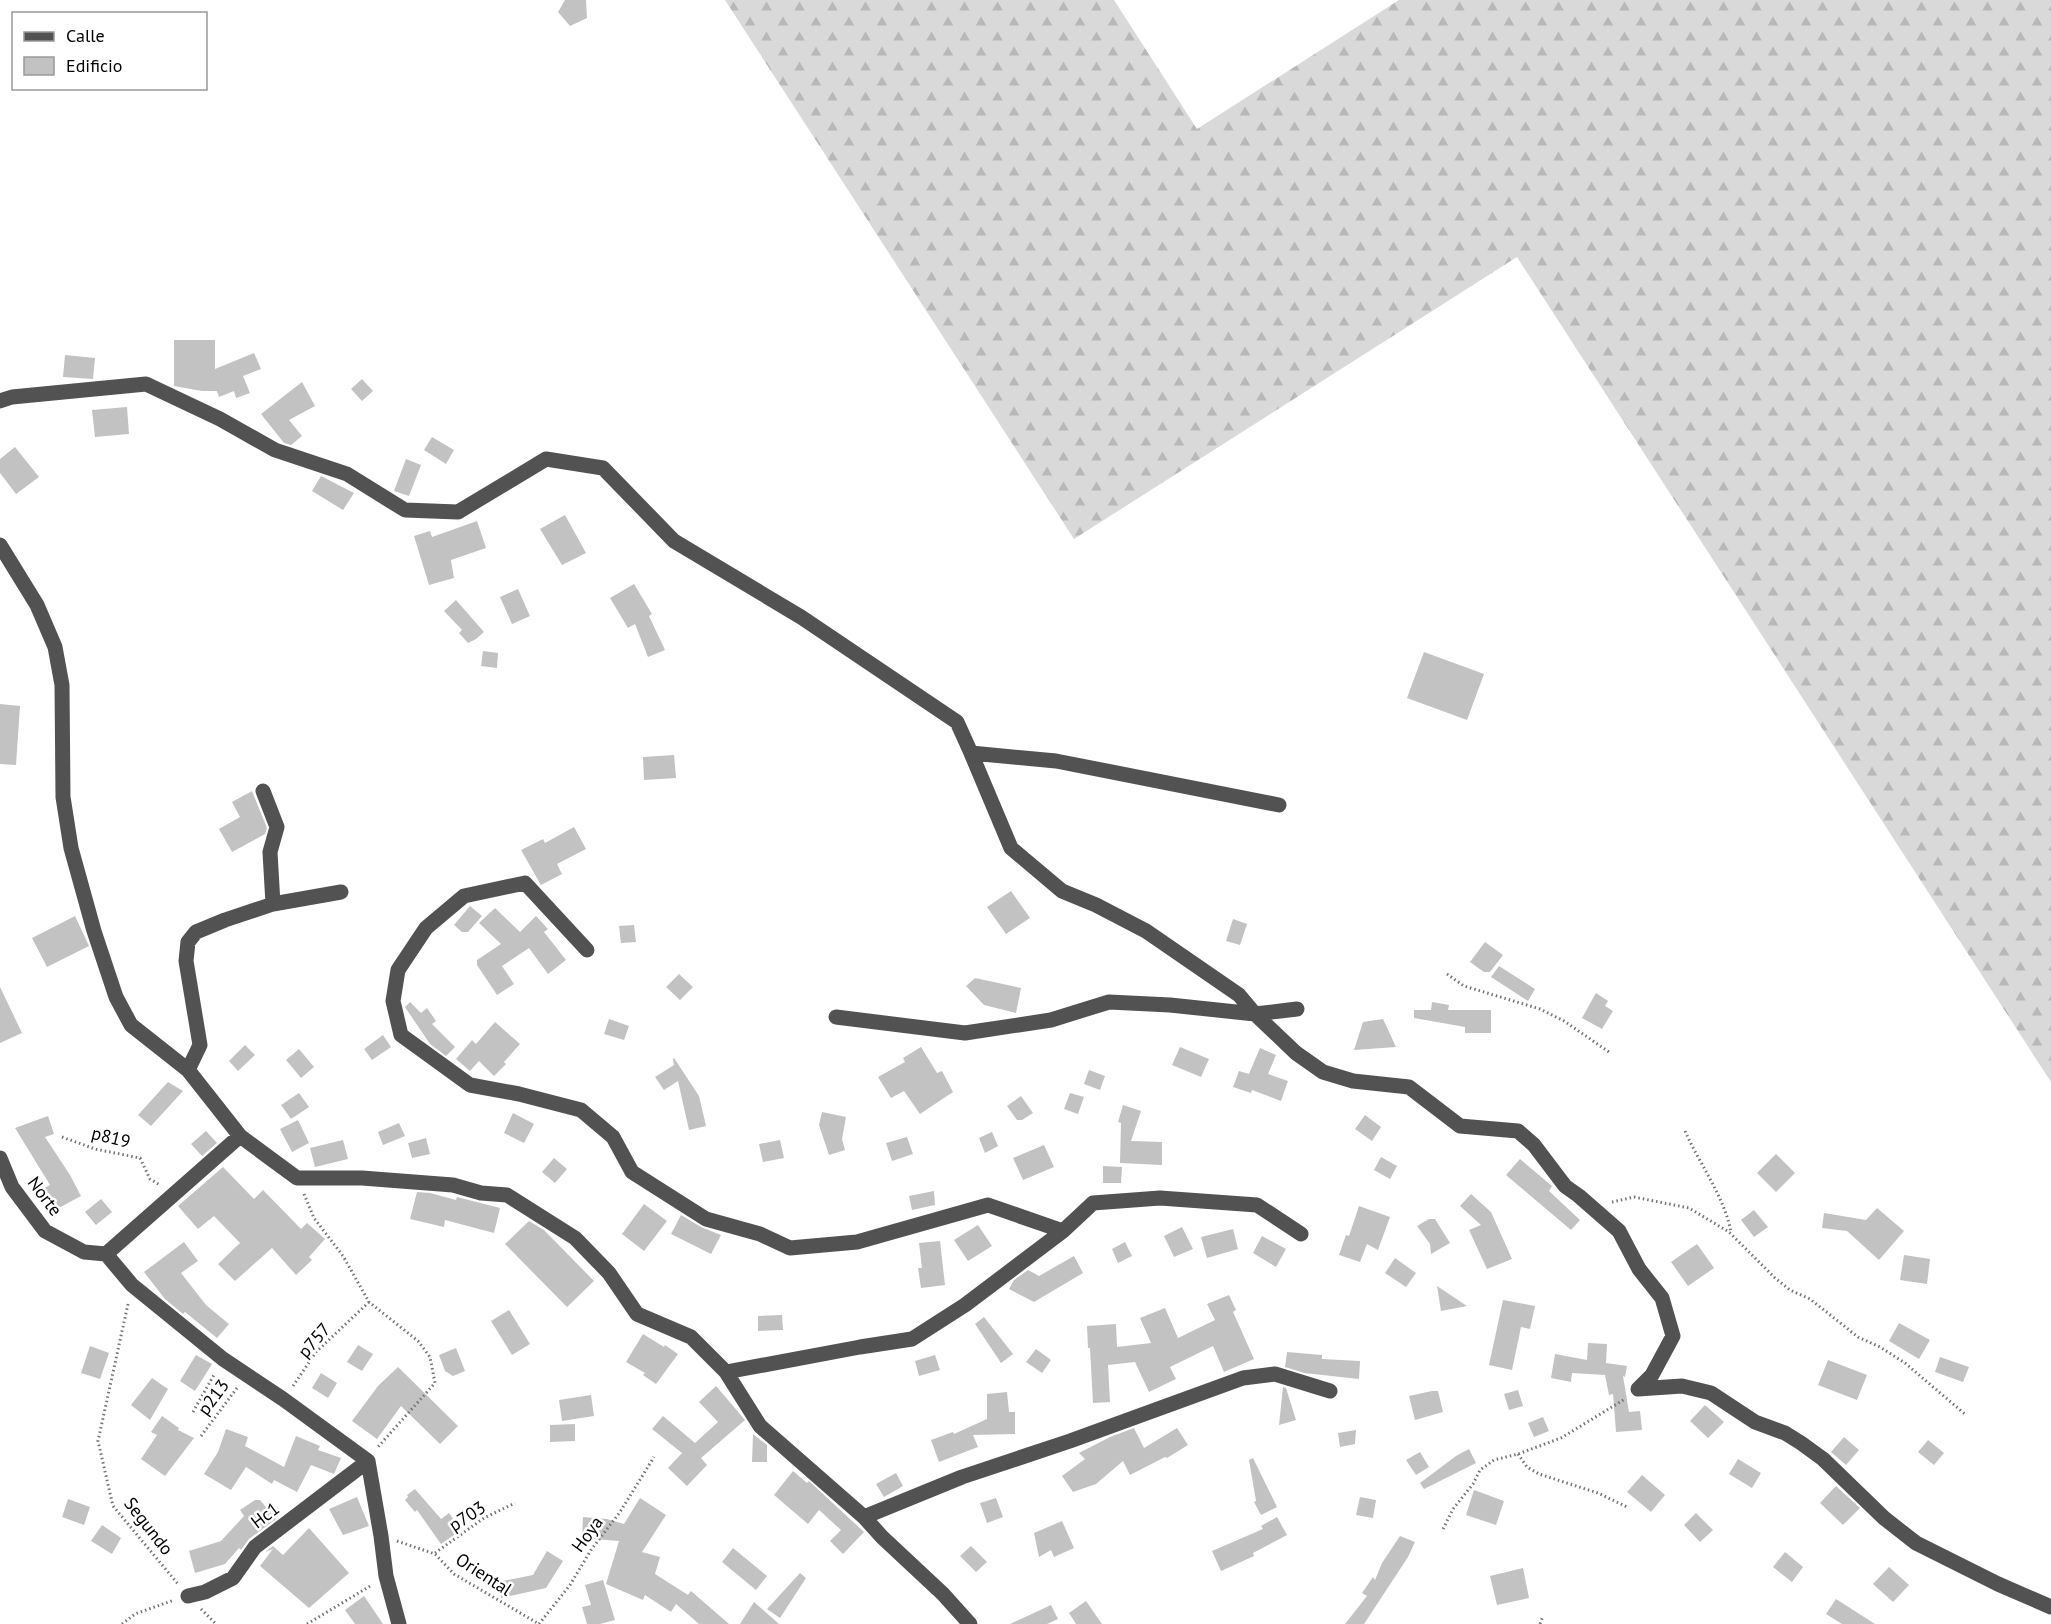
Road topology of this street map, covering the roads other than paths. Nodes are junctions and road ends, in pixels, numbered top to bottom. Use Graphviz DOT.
graph roads {
  1 [pos="0,401"];
  2 [pos="0,545"];
  3 [pos="971,753"];
  4 [pos="263,791"];
  5 [pos="1280,805"];
  6 [pos="341,892"];
  7 [pos="273,904"];
  8 [pos="586,950"];
  9 [pos="1297,1009"];
  10 [pos="1255,1014"];
  11 [pos="836,1017"];
  12 [pos="188,1070"];
  13 [pos="240,1136"];
  14 [pos="0,1158"];
  15 [pos="1063,1231"];
  16 [pos="1302,1234"];
  17 [pos="106,1254"];
  18 [pos="726,1372"];
  19 [pos="1330,1391"];
  20 [pos="368,1461"];
  21 [pos="864,1517"];
  22 [pos="188,1596"];
  23 [pos="2051,1607"];
  24 [pos="399,1624"];
  25 [pos="970,1624"];
  1 -- 3 [label="street"];
  2 -- 12 [label="street"];
  3 -- 5 [label="street"];
  3 -- 10 [label="street"];
  4 -- 7 [label="street"];
  6 -- 7 [label="street"];
  7 -- 12 [label="street"];
  8 -- 15 [label="street"];
  9 -- 10 [label="street"];
  10 -- 11 [label="street"];
  10 -- 23 [label="street"];
  12 -- 13 [label="street"];
  13 -- 17 [label="street"];
  13 -- 18 [label="street"];
  14 -- 17 [label="street, Norte"];
  15 -- 16 [label="street"];
  15 -- 18 [label="street"];
  17 -- 20 [label="street"];
  18 -- 21 [label="street"];
  19 -- 21 [label="street"];
  20 -- 22 [label="street, Hc1"];
  20 -- 24 [label="street"];
  21 -- 25 [label="street"];
}
